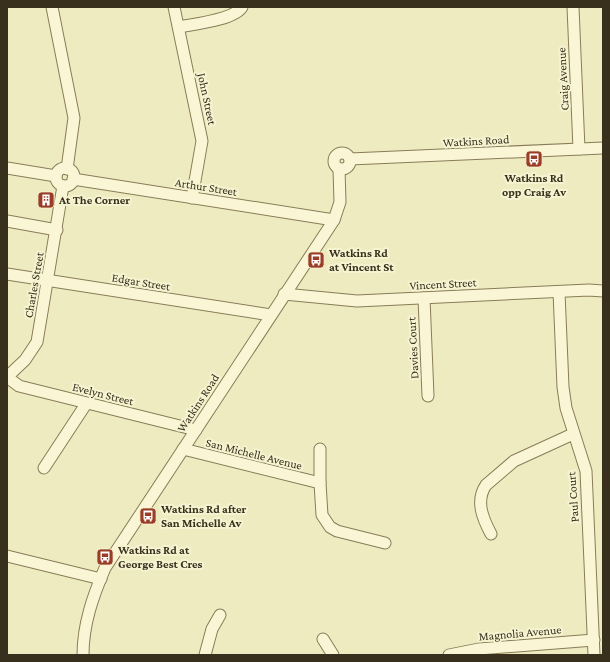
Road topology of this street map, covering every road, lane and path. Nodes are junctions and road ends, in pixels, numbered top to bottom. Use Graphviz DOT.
graph roads {
  1 [pos="52,7"];
  2 [pos="174,7"];
  3 [pos="242,7"];
  4 [pos="573,7"];
  5 [pos="179,27"];
  6 [pos="603,148"];
  7 [pos="579,149"];
  8 [pos="7,168"];
  9 [pos="67,169"];
  10 [pos="56,176"];
  11 [pos="73,179"];
  12 [pos="63,186"];
  13 [pos="192,198"];
  14 [pos="334,220"];
  15 [pos="7,221"];
  16 [pos="56,230"];
  17 [pos="7,274"];
  18 [pos="48,280"];
  19 [pos="603,291"];
  20 [pos="559,292"];
  21 [pos="284,294"];
  22 [pos="424,298"];
  23 [pos="271,315"];
  24 [pos="7,377"];
  25 [pos="428,396"];
  26 [pos="86,404"];
  27 [pos="196,430"];
  28 [pos="573,434"];
  29 [pos="183,449"];
  30 [pos="320,449"];
  31 [pos="44,468"];
  32 [pos="320,483"];
  33 [pos="490,534"];
  34 [pos="385,543"];
  35 [pos="7,556"];
  36 [pos="100,579"];
  37 [pos="220,615"];
  38 [pos="323,639"];
  39 [pos="594,640"];
  40 [pos="83,655"];
  41 [pos="205,655"];
  42 [pos="333,655"];
  43 [pos="449,655"];
  44 [pos="594,655"];
  1 -- 9 [label="street"];
  2 -- 5 [label="street, John Street"];
  3 -- 5 [label="street"];
  4 -- 7 [label="street, Craig Avenue"];
  5 -- 13 [label="street, John Street"];
  6 -- 7 [label="street, Watkins Road"];
  7 -- 14 [label="street, Watkins Road"];
  8 -- 10 [label="street"];
  9 -- 10 [label="street"];
  9 -- 11 [label="street"];
  10 -- 12 [label="street"];
  11 -- 12 [label="street"];
  11 -- 13 [label="street, Arthur Street"];
  12 -- 16 [label="street, Charles Street"];
  13 -- 14 [label="street, Arthur Street"];
  14 -- 21 [label="street, Watkins Road"];
  15 -- 16 [label="street"];
  16 -- 18 [label="street, Charles Street"];
  17 -- 18 [label="street, Edgar Street"];
  18 -- 23 [label="street, Edgar Street"];
  18 -- 24 [label="street, Charles Street"];
  19 -- 20 [label="street, Vincent Street"];
  20 -- 22 [label="street, Vincent Street"];
  20 -- 28 [label="street, Paul Court"];
  21 -- 22 [label="street, Vincent Street"];
  21 -- 23 [label="street, Watkins Road"];
  22 -- 25 [label="street, Davies Court"];
  23 -- 27 [label="street, Watkins Road"];
  24 -- 26 [label="street, Evelyn Street"];
  26 -- 27 [label="street, Evelyn Street"];
  26 -- 31 [label="street"];
  27 -- 29 [label="street, Watkins Road"];
  28 -- 33 [label="street"];
  28 -- 39 [label="street, Paul Court"];
  29 -- 32 [label="street, San Michelle Avenue"];
  29 -- 36 [label="street, Watkins Road"];
  30 -- 32 [label="street"];
  32 -- 34 [label="street"];
  35 -- 36 [label="street"];
  36 -- 40 [label="street, Watkins Road"];
  37 -- 41 [label="street"];
  38 -- 42 [label="street"];
  39 -- 43 [label="street, Magnolia Avenue"];
  39 -- 44 [label="street, Paul Court"];
}
